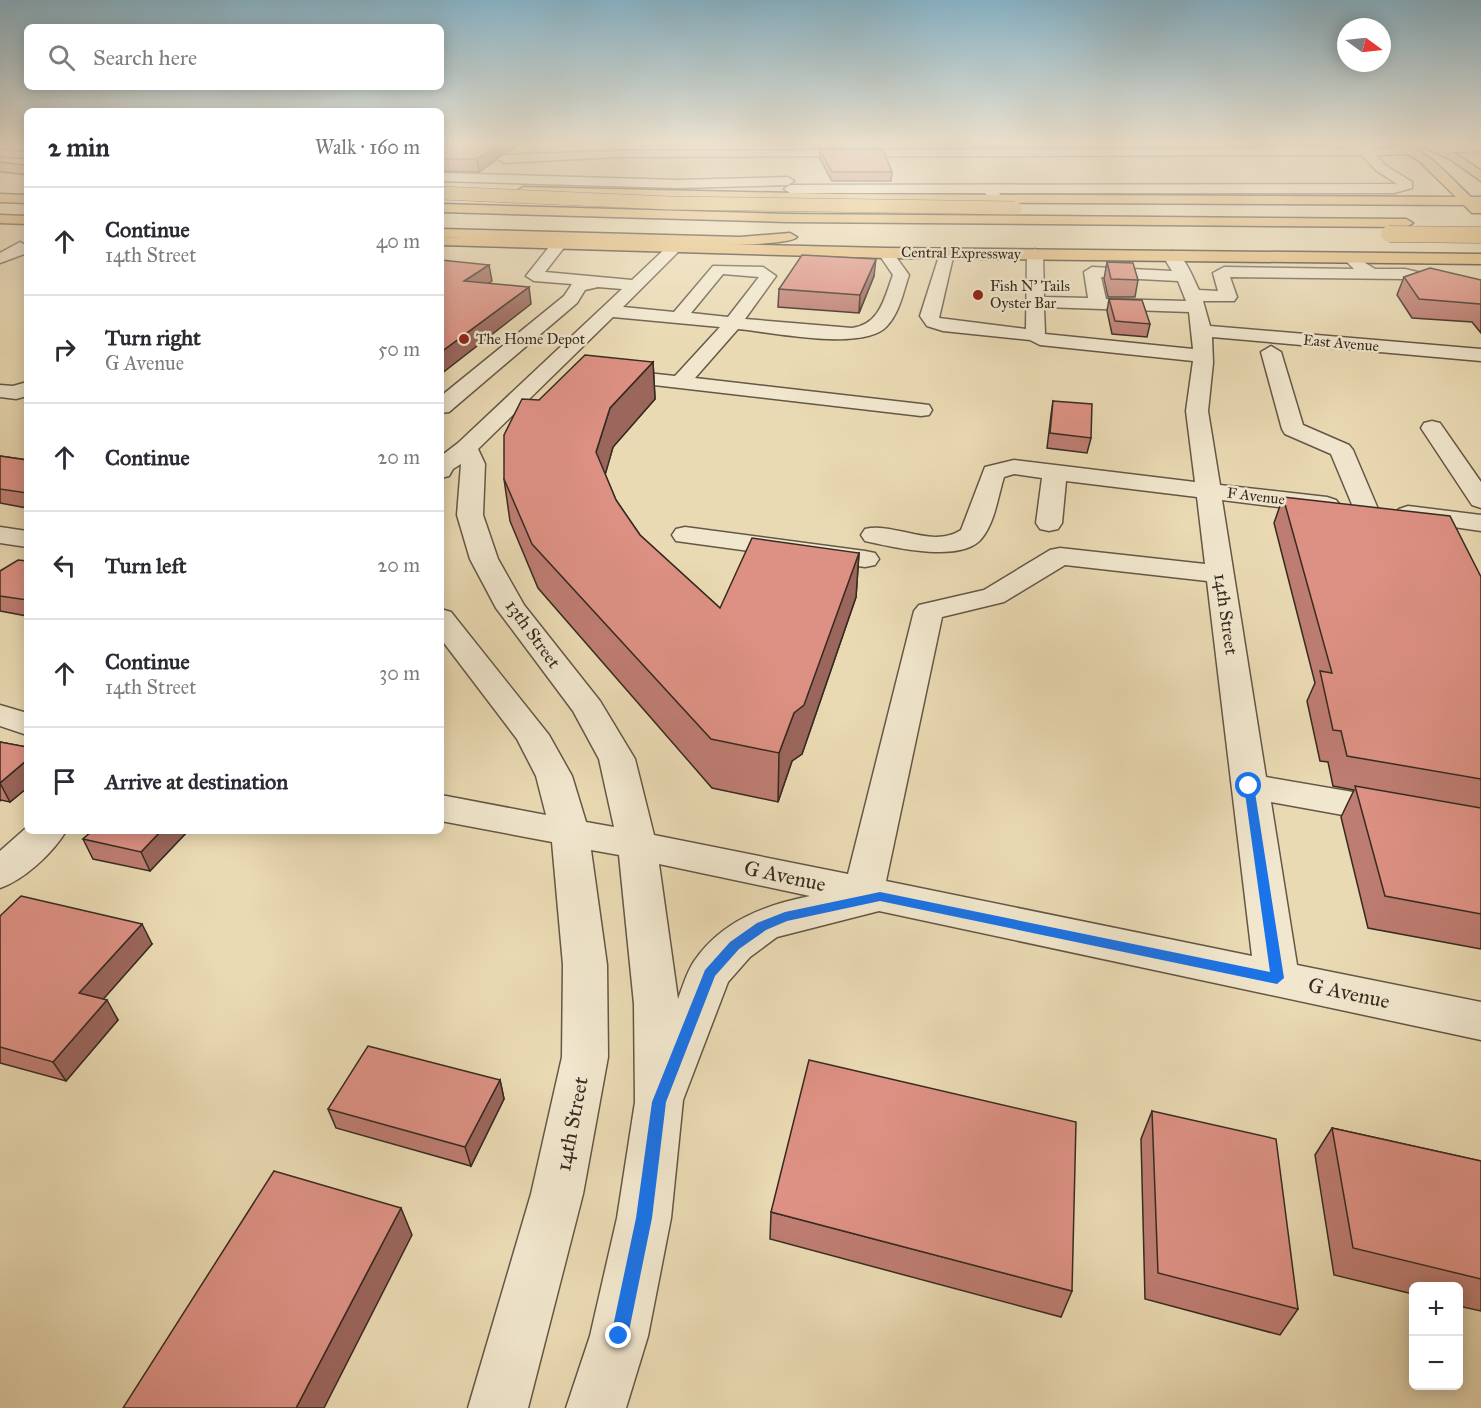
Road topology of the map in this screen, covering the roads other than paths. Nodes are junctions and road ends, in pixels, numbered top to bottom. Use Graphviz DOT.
graph roads {
  1 [pos="500,210"];
  2 [pos="1077,210"];
  3 [pos="1418,210"];
  4 [pos="0,219"];
  5 [pos="24,220"];
  6 [pos="444,221"];
  7 [pos="1298,222"];
  8 [pos="1481,223"];
  9 [pos="24,229"];
  10 [pos="860,232"];
  11 [pos="444,233"];
  12 [pos="838,234"];
  13 [pos="1481,235"];
  14 [pos="817,236"];
  15 [pos="4,238"];
  16 [pos="444,241"];
  17 [pos="24,245"];
  18 [pos="24,245"];
  19 [pos="558,245"];
  20 [pos="24,247"];
  21 [pos="674,248"];
  22 [pos="886,253"];
  23 [pos="946,253"];
  24 [pos="0,254"];
  25 [pos="1035,254"];
  26 [pos="1171,256"];
  27 [pos="1251,256"];
  28 [pos="0,258"];
  29 [pos="1350,258"];
  30 [pos="1450,259"];
  31 [pos="1481,259"];
  32 [pos="1270,272"];
  33 [pos="1371,273"];
  34 [pos="598,282"];
  35 [pos="636,285"];
  36 [pos="1481,292"];
  37 [pos="1192,293"];
  38 [pos="1037,302"];
  39 [pos="1098,304"];
  40 [pos="608,311"];
  41 [pos="678,318"];
  42 [pos="733,323"];
  43 [pos="1201,331"];
  44 [pos="1035,335"];
  45 [pos="1267,344"];
  46 [pos="1203,356"];
  47 [pos="1481,356"];
  48 [pos="1294,359"];
  49 [pos="598,374"];
  50 [pos="680,383"];
  51 [pos="444,405"];
  52 [pos="921,410"];
  53 [pos="1432,428"];
  54 [pos="454,446"];
  55 [pos="444,463"];
  56 [pos="1055,472"];
  57 [pos="1209,490"];
  58 [pos="1481,500"];
  59 [pos="1365,509"];
  60 [pos="1049,523"];
  61 [pos="1481,523"];
  62 [pos="0,535"];
  63 [pos="685,535"];
  64 [pos="24,539"];
  65 [pos="1220,574"];
  66 [pos="444,622"];
  67 [pos="0,715"];
  68 [pos="24,723"];
  69 [pos="1249,786"];
  70 [pos="444,809"];
  71 [pos="1481,827"];
  72 [pos="570,832"];
  73 [pos="44,834"];
  74 [pos="636,845"];
  75 [pos="0,873"];
  76 [pos="871,895"];
  77 [pos="1277,978"];
  78 [pos="1481,1020"];
  79 [pos="659,1102"];
  80 [pos="498,1408"];
  81 [pos="596,1408"];
  1 -- 7 [label="main road, Central Expressway"];
  2 -- 7 [label="main road, bridge"];
  3 -- 30 [label="main road"];
  4 -- 5 [label="main road"];
  6 -- 10 [label="main road, Central Expressway"];
  7 -- 8 [label="main road, Central Expressway"];
  9 -- 15 [label="street"];
  10 -- 12 [label="main road"];
  10 -- 13 [label="main road, Central Expressway, bridge"];
  11 -- 14 [label="main road"];
  15 -- 17 [label="street"];
  16 -- 19 [label="main road, Central Expressway"];
  18 -- 24 [label="street"];
  19 -- 21 [label="main road, Central Expressway"];
  19 -- 34 [label="street"];
  20 -- 28 [label="street"];
  21 -- 22 [label="main road, Central Expressway"];
  21 -- 35 [label="street"];
  22 -- 23 [label="main road, Central Expressway"];
  22 -- 42 [label="street"];
  23 -- 25 [label="main road, Central Expressway"];
  23 -- 44 [label="street"];
  25 -- 26 [label="main road, Central Expressway"];
  25 -- 38 [label="street"];
  26 -- 27 [label="main road, Central Expressway"];
  26 -- 37 [label="street, 14th Street"];
  27 -- 29 [label="main road, Central Expressway"];
  27 -- 32 [label="street"];
  29 -- 30 [label="main road, Central Expressway"];
  29 -- 33 [label="street"];
  30 -- 31 [label="main road, Central Expressway"];
  32 -- 33 [label="street"];
  32 -- 37 [label="street"];
  33 -- 36 [label="street"];
  34 -- 35 [label="street"];
  34 -- 51 [label="street"];
  35 -- 40 [label="street"];
  37 -- 39 [label="street"];
  37 -- 39 [label="street"];
  37 -- 43 [label="street, 14th Street"];
  38 -- 39 [label="street"];
  38 -- 44 [label="street"];
  40 -- 41 [label="street"];
  40 -- 54 [label="street"];
  41 -- 42 [label="street"];
  41 -- 42 [label="street"];
  42 -- 50 [label="street"];
  43 -- 45 [label="street, East Avenue"];
  43 -- 46 [label="street, 14th Street"];
  44 -- 46 [label="street"];
  45 -- 47 [label="street, East Avenue"];
  45 -- 48 [label="street"];
  45 -- 59 [label="street"];
  46 -- 57 [label="street, 14th Street"];
  49 -- 50 [label="street"];
  50 -- 52 [label="street"];
  53 -- 58 [label="street"];
  54 -- 55 [label="street"];
  54 -- 74 [label="street, 13th Street"];
  56 -- 57 [label="street, F Avenue"];
  56 -- 60 [label="street"];
  56 -- 63 [label="street, F Avenue"];
  57 -- 59 [label="street, F Avenue"];
  57 -- 65 [label="street, 14th Street"];
  59 -- 61 [label="street, F Avenue"];
  62 -- 64 [label="street"];
  65 -- 69 [label="street, 14th Street"];
  65 -- 76 [label="street"];
  66 -- 72 [label="street"];
  67 -- 68 [label="street"];
  69 -- 71 [label="street"];
  69 -- 77 [label="street, 14th Street"];
  70 -- 72 [label="street, G Avenue"];
  72 -- 74 [label="street, G Avenue"];
  72 -- 80 [label="street, 14th Street"];
  73 -- 75 [label="street"];
  74 -- 76 [label="street, G Avenue"];
  74 -- 79 [label="street"];
  76 -- 77 [label="street, G Avenue"];
  76 -- 79 [label="street"];
  77 -- 78 [label="street, G Avenue"];
  79 -- 81 [label="street"];
}
